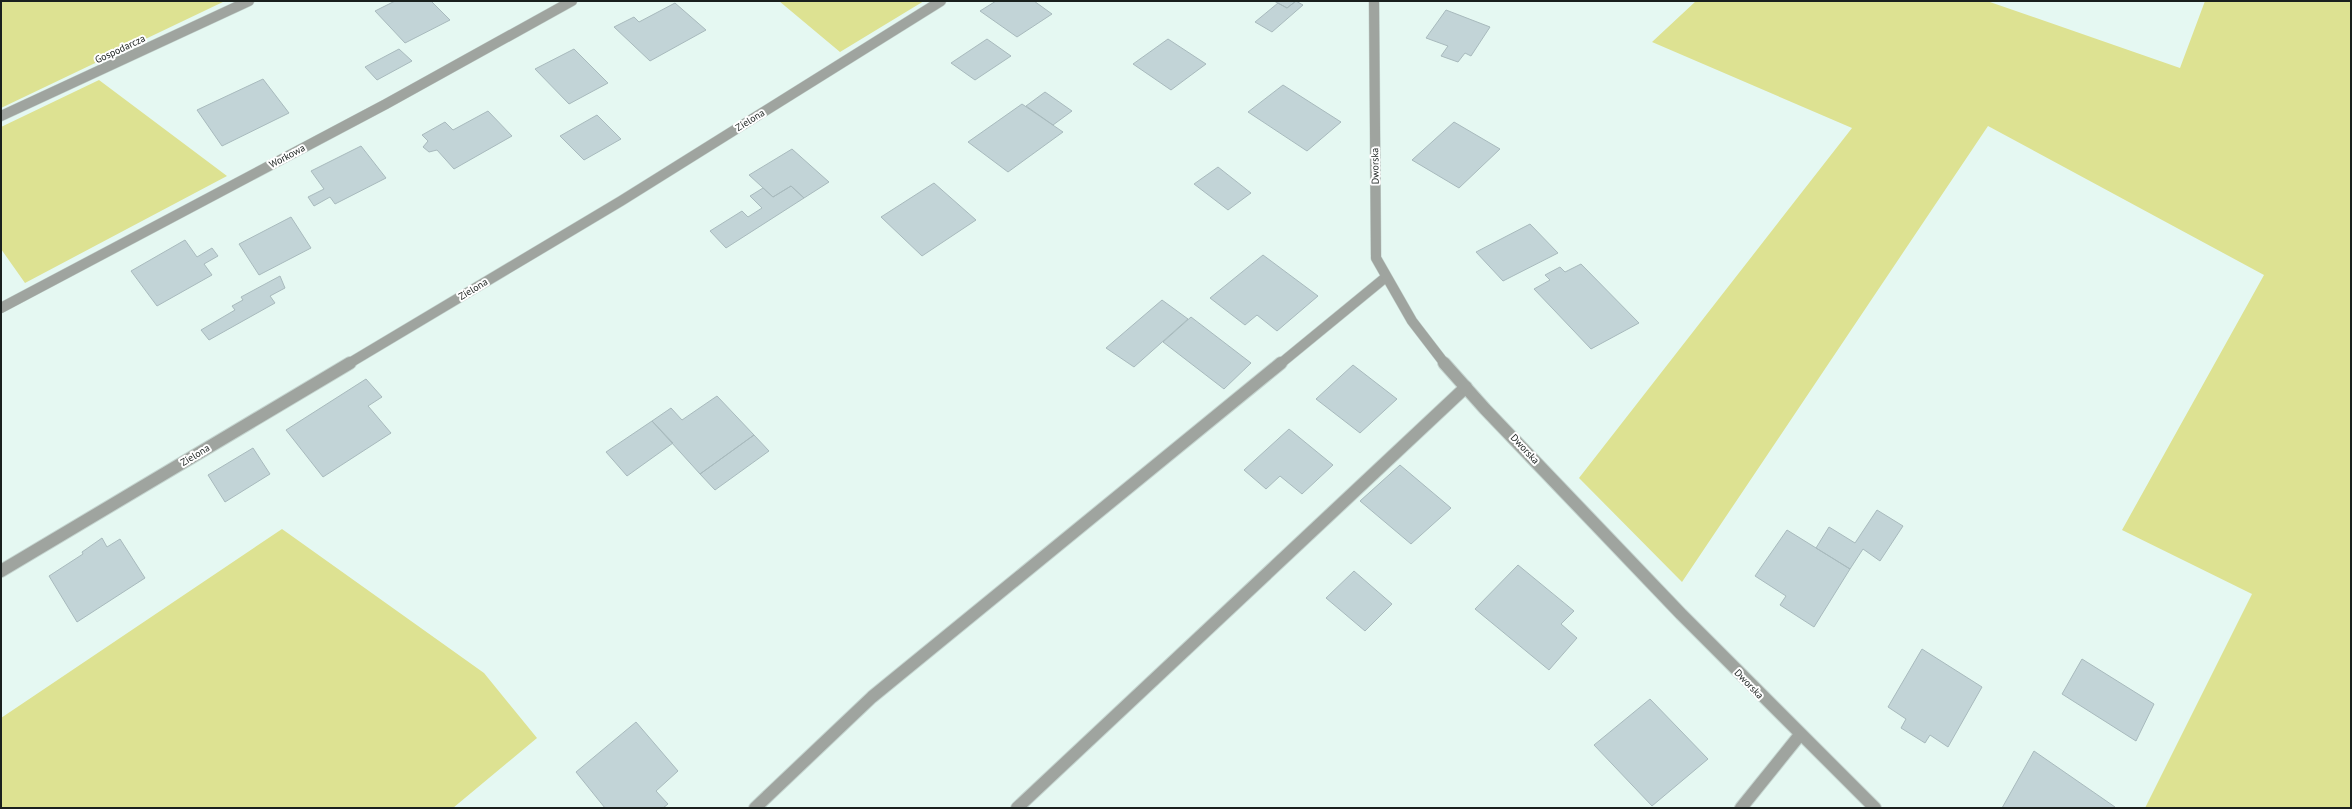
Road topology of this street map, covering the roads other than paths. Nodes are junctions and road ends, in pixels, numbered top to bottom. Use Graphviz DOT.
graph roads {
  1 [pos="249,1"];
  2 [pos="572,1"];
  3 [pos="941,1"];
  4 [pos="1374,1"];
  5 [pos="1,116"];
  6 [pos="1386,278"];
  7 [pos="1,308"];
  8 [pos="1466,387"];
  9 [pos="1,571"];
  10 [pos="1799,736"];
  11 [pos="755,808"];
  12 [pos="1017,808"];
  13 [pos="1741,808"];
  14 [pos="1875,808"];
  1 -- 5 [label="street, Gospodarcza"];
  2 -- 7 [label="street, Workowa"];
  3 -- 9 [label="street, Zielona"];
  4 -- 6 [label="street, Dworska"];
  6 -- 8 [label="street, Dworska"];
  6 -- 11 [label="street"];
  8 -- 10 [label="street, Dworska"];
  8 -- 12 [label="street"];
  10 -- 13 [label="street"];
  10 -- 14 [label="street, Dworska"];
}
